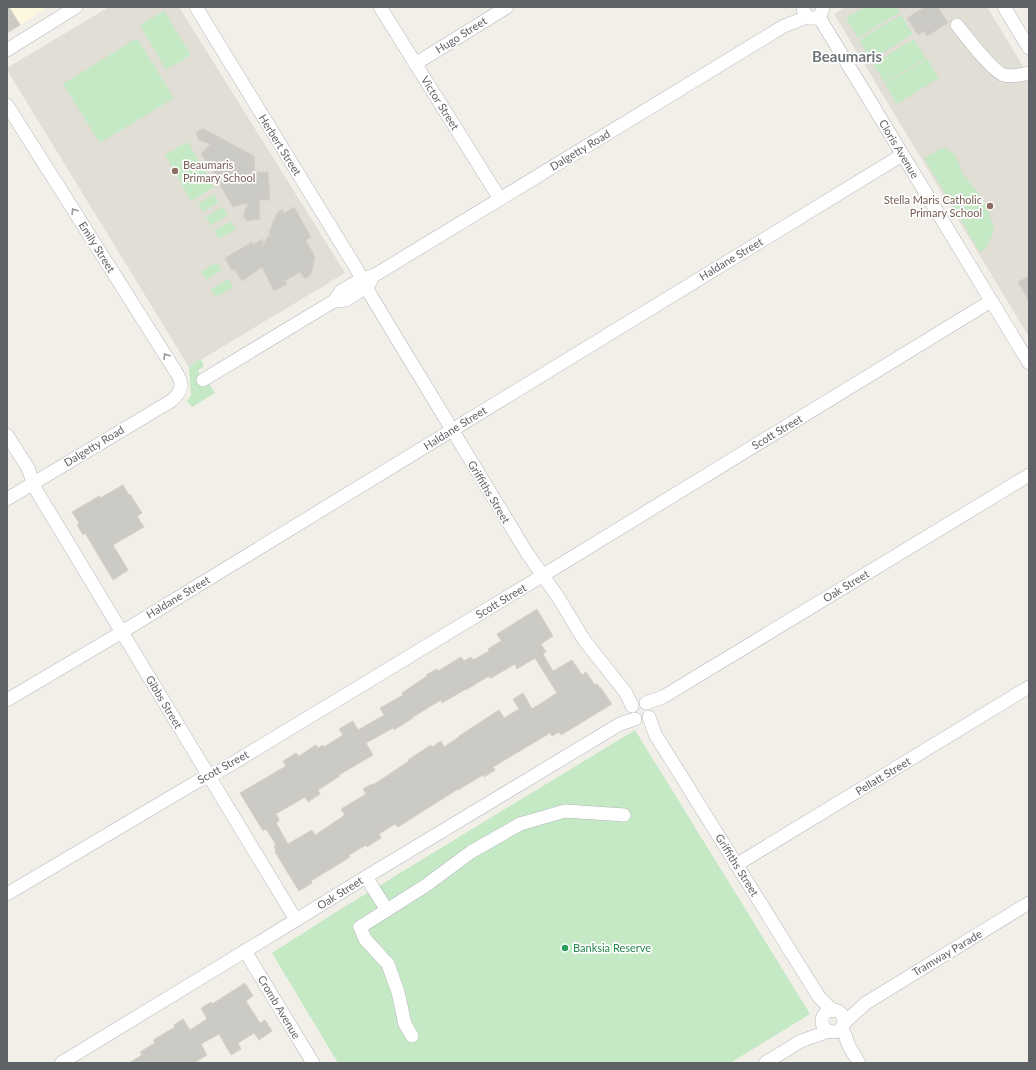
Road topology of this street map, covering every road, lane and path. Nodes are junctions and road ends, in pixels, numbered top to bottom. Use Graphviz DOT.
graph roads {
  1 [pos="76,7"];
  2 [pos="196,7"];
  3 [pos="380,7"];
  4 [pos="507,7"];
  5 [pos="1004,7"];
  6 [pos="811,11"];
  7 [pos="55,13"];
  8 [pos="957,25"];
  9 [pos="1029,48"];
  10 [pos="7,50"];
  11 [pos="415,64"];
  12 [pos="1029,73"];
  13 [pos="7,105"];
  14 [pos="902,155"];
  15 [pos="500,199"];
  16 [pos="364,283"];
  17 [pos="991,301"];
  18 [pos="1029,363"];
  19 [pos="204,380"];
  20 [pos="180,391"];
  21 [pos="451,430"];
  22 [pos="7,435"];
  23 [pos="1029,475"];
  24 [pos="34,483"];
  25 [pos="7,499"];
  26 [pos="542,576"];
  27 [pos="122,632"];
  28 [pos="1029,687"];
  29 [pos="7,700"];
  30 [pos="640,711"];
  31 [pos="208,775"];
  32 [pos="624,815"];
  33 [pos="736,865"];
  34 [pos="366,877"];
  35 [pos="7,894"];
  36 [pos="1029,903"];
  37 [pos="387,910"];
  38 [pos="296,920"];
  39 [pos="245,951"];
  40 [pos="833,1021"];
  41 [pos="412,1036"];
  42 [pos="61,1063"];
  43 [pos="313,1063"];
  44 [pos="765,1063"];
  45 [pos="859,1063"];
  1 -- 7 [label="street"];
  2 -- 16 [label="street, Herbert Street"];
  3 -- 11 [label="street, Victor Street"];
  4 -- 11 [label="street, Hugo Street"];
  5 -- 9 [label="street"];
  6 -- 14 [label="street, Cloris Avenue"];
  6 -- 15 [label="street, Dalgetty Road"];
  7 -- 10 [label="street"];
  8 -- 12 [label="street"];
  11 -- 15 [label="street, Victor Street"];
  20 -- 13 [label="street, Emily Street, one-way"];
  14 -- 17 [label="street, Cloris Avenue"];
  14 -- 21 [label="street, Haldane Street"];
  15 -- 16 [label="street, Dalgetty Road"];
  16 -- 19 [label="street, Dalgetty Road"];
  16 -- 21 [label="street, Griffiths Street"];
  17 -- 18 [label="street, Cloris Avenue"];
  17 -- 26 [label="street, Scott Street"];
  20 -- 24 [label="street, Dalgetty Road"];
  21 -- 26 [label="street, Griffiths Street"];
  21 -- 27 [label="street, Haldane Street"];
  22 -- 24 [label="street, Gibbs Street"];
  23 -- 30 [label="street, Oak Street"];
  24 -- 25 [label="street, Dalgetty Road"];
  24 -- 27 [label="street, Gibbs Street"];
  26 -- 30 [label="street, Griffiths Street"];
  26 -- 31 [label="street, Scott Street"];
  27 -- 29 [label="street, Haldane Street"];
  27 -- 31 [label="street, Gibbs Street"];
  28 -- 33 [label="street, Pellatt Street"];
  30 -- 33 [label="street, Griffiths Street"];
  30 -- 34 [label="street, Oak Street"];
  31 -- 35 [label="street, Scott Street"];
  31 -- 38 [label="street, Gibbs Street"];
  32 -- 37 [label="street"];
  33 -- 40 [label="street, Griffiths Street"];
  34 -- 37 [label="street"];
  34 -- 38 [label="street, Oak Street"];
  36 -- 40 [label="street, Tramway Parade"];
  37 -- 41 [label="street"];
  38 -- 39 [label="street, Oak Street"];
  39 -- 42 [label="street, Oak Street"];
  39 -- 43 [label="street, Cromb Avenue"];
  40 -- 44 [label="street, Tramway Parade"];
  40 -- 45 [label="street, Griffiths Street"];
}
